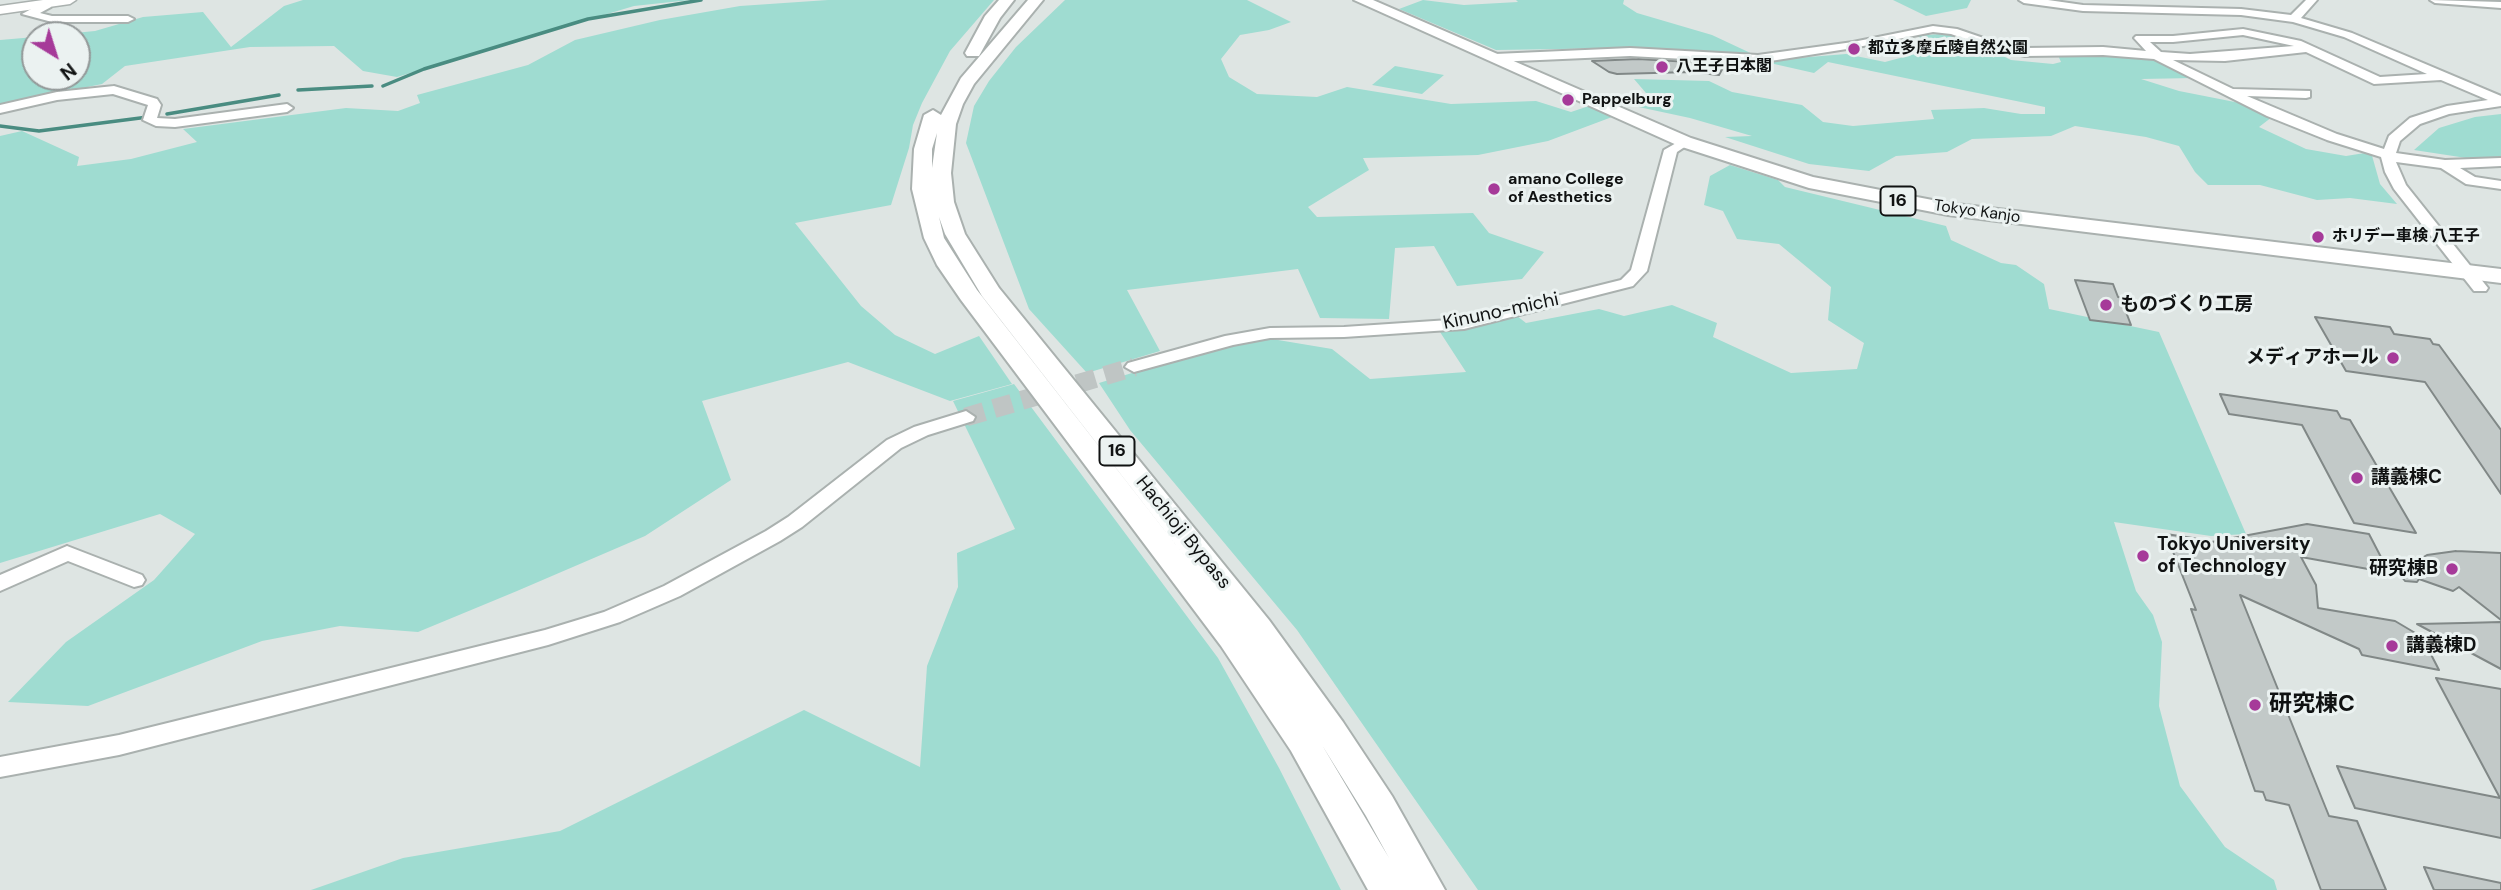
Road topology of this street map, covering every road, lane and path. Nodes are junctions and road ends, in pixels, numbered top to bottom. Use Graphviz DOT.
graph roads {
  1 [pos="71,0"];
  2 [pos="1007,0"];
  3 [pos="1022,0"];
  4 [pos="1036,0"];
  5 [pos="1052,0"];
  6 [pos="1361,0"];
  7 [pos="2024,0"];
  8 [pos="2312,0"];
  9 [pos="2435,0"];
  10 [pos="49,2"];
  11 [pos="2501,5"];
  12 [pos="0,9"];
  13 [pos="2212,11"];
  14 [pos="128,19"];
  15 [pos="2294,19"];
  16 [pos="2243,33"];
  17 [pos="2307,48"];
  18 [pos="2157,56"];
  19 [pos="978,57"];
  20 [pos="1495,58"];
  21 [pos="2443,76"];
  22 [pos="2230,92"];
  23 [pos="2306,94"];
  24 [pos="2501,102"];
  25 [pos="287,108"];
  26 [pos="0,109"];
  27 [pos="1685,142"];
  28 [pos="2388,156"];
  29 [pos="2501,162"];
  30 [pos="2445,164"];
  31 [pos="2501,185"];
  32 [pos="2501,276"];
  33 [pos="2474,280"];
  34 [pos="1134,367"];
  35 [pos="966,417"];
  36 [pos="134,580"];
  37 [pos="0,584"];
  38 [pos="0,767"];
  39 [pos="1387,888"];
  40 [pos="1426,890"];
  1 -- 10 [label="main road"];
  2 -- 19 [label="highway, 16"];
  3 -- 19 [label="highway, Hachioji Bypass / 16"];
  4 -- 19 [label="highway, Hachioji Bypass / 16"];
  5 -- 19 [label="highway, 16"];
  6 -- 20 [label="highway, Tokyo Kanjo / 16"];
  7 -- 13 [label="street"];
  8 -- 15 [label="street"];
  9 -- 11 [label="street"];
  10 -- 12 [label="main road"];
  10 -- 14 [label="street"];
  13 -- 15 [label="street"];
  13 -- 16 [label="street"];
  15 -- 21 [label="street"];
  16 -- 17 [label="street"];
  16 -- 18 [label="street"];
  17 -- 18 [label="street"];
  17 -- 21 [label="street"];
  18 -- 20 [label="street"];
  18 -- 22 [label="street"];
  19 -- 39 [label="highway, Hachioji Bypass / 16"];
  19 -- 40 [label="highway, Hachioji Bypass / 16"];
  20 -- 27 [label="highway, Tokyo Kanjo / 16"];
  21 -- 24 [label="street"];
  22 -- 23 [label="street"];
  22 -- 28 [label="street"];
  24 -- 28 [label="street"];
  25 -- 26 [label="street"];
  27 -- 33 [label="highway, Tokyo Kanjo / 16"];
  27 -- 34 [label="street, Kinuno-michi"];
  28 -- 30 [label="street"];
  28 -- 33 [label="street"];
  29 -- 30 [label="street"];
  30 -- 31 [label="street"];
  32 -- 33 [label="highway, Tokyo Kanjo / 16"];
  35 -- 38 [label="street"];
  36 -- 37 [label="street"];
}
